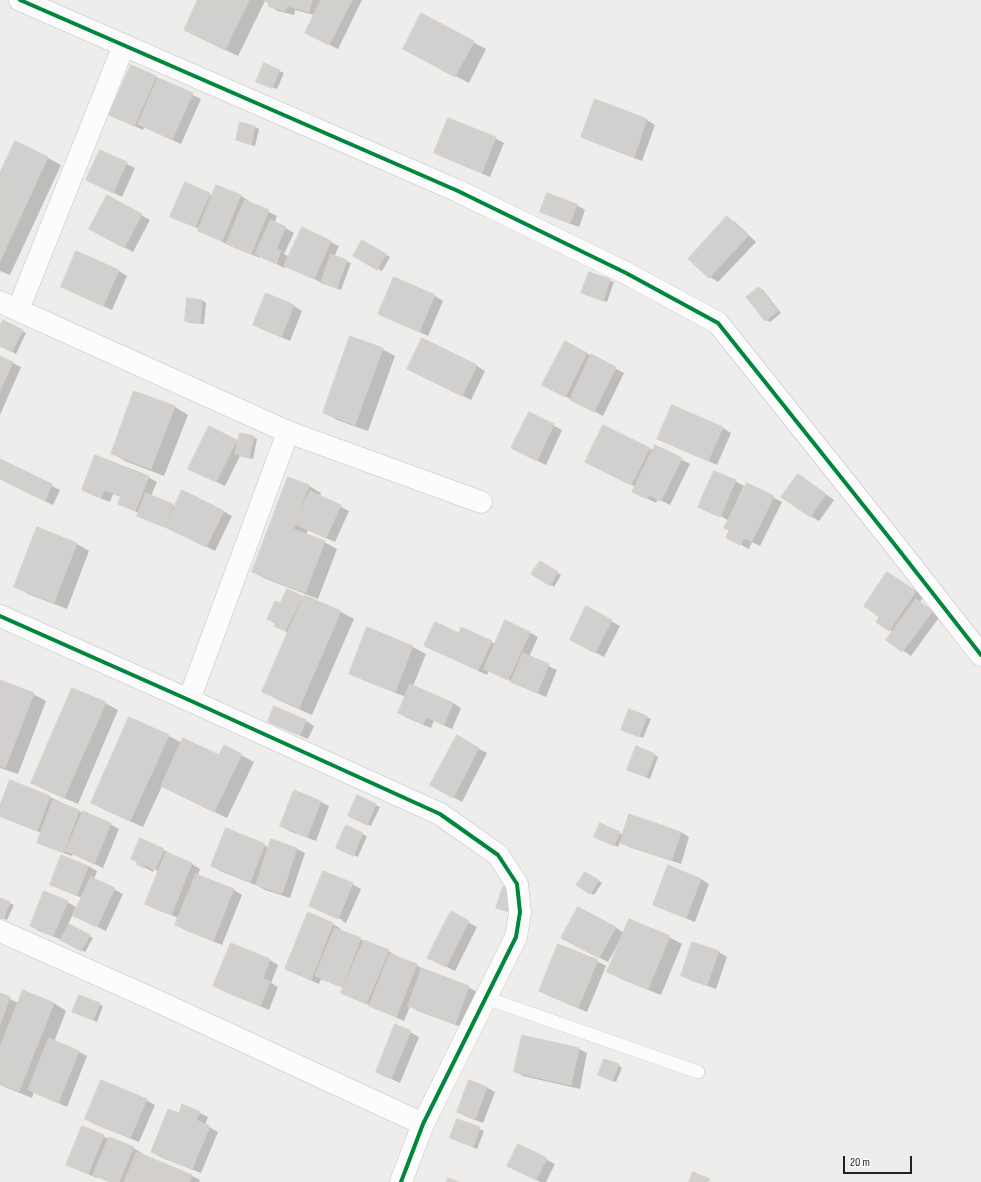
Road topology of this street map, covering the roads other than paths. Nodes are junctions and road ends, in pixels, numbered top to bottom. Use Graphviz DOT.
graph roads {
  1 [pos="20,0"];
  2 [pos="124,45"];
  3 [pos="9,306"];
  4 [pos="288,432"];
  5 [pos="481,502"];
  6 [pos="0,616"];
  7 [pos="981,655"];
  8 [pos="189,700"];
  9 [pos="0,931"];
  10 [pos="486,998"];
  11 [pos="698,1072"];
  12 [pos="423,1124"];
  13 [pos="401,1182"];
  1 -- 2 [label="street"];
  2 -- 3 [label="street"];
  2 -- 7 [label="street"];
  3 -- 4 [label="street"];
  4 -- 5 [label="street"];
  4 -- 8 [label="street"];
  6 -- 8 [label="street"];
  8 -- 10 [label="street"];
  9 -- 12 [label="street"];
  10 -- 11 [label="lane"];
  10 -- 12 [label="street"];
  12 -- 13 [label="street"];
}
